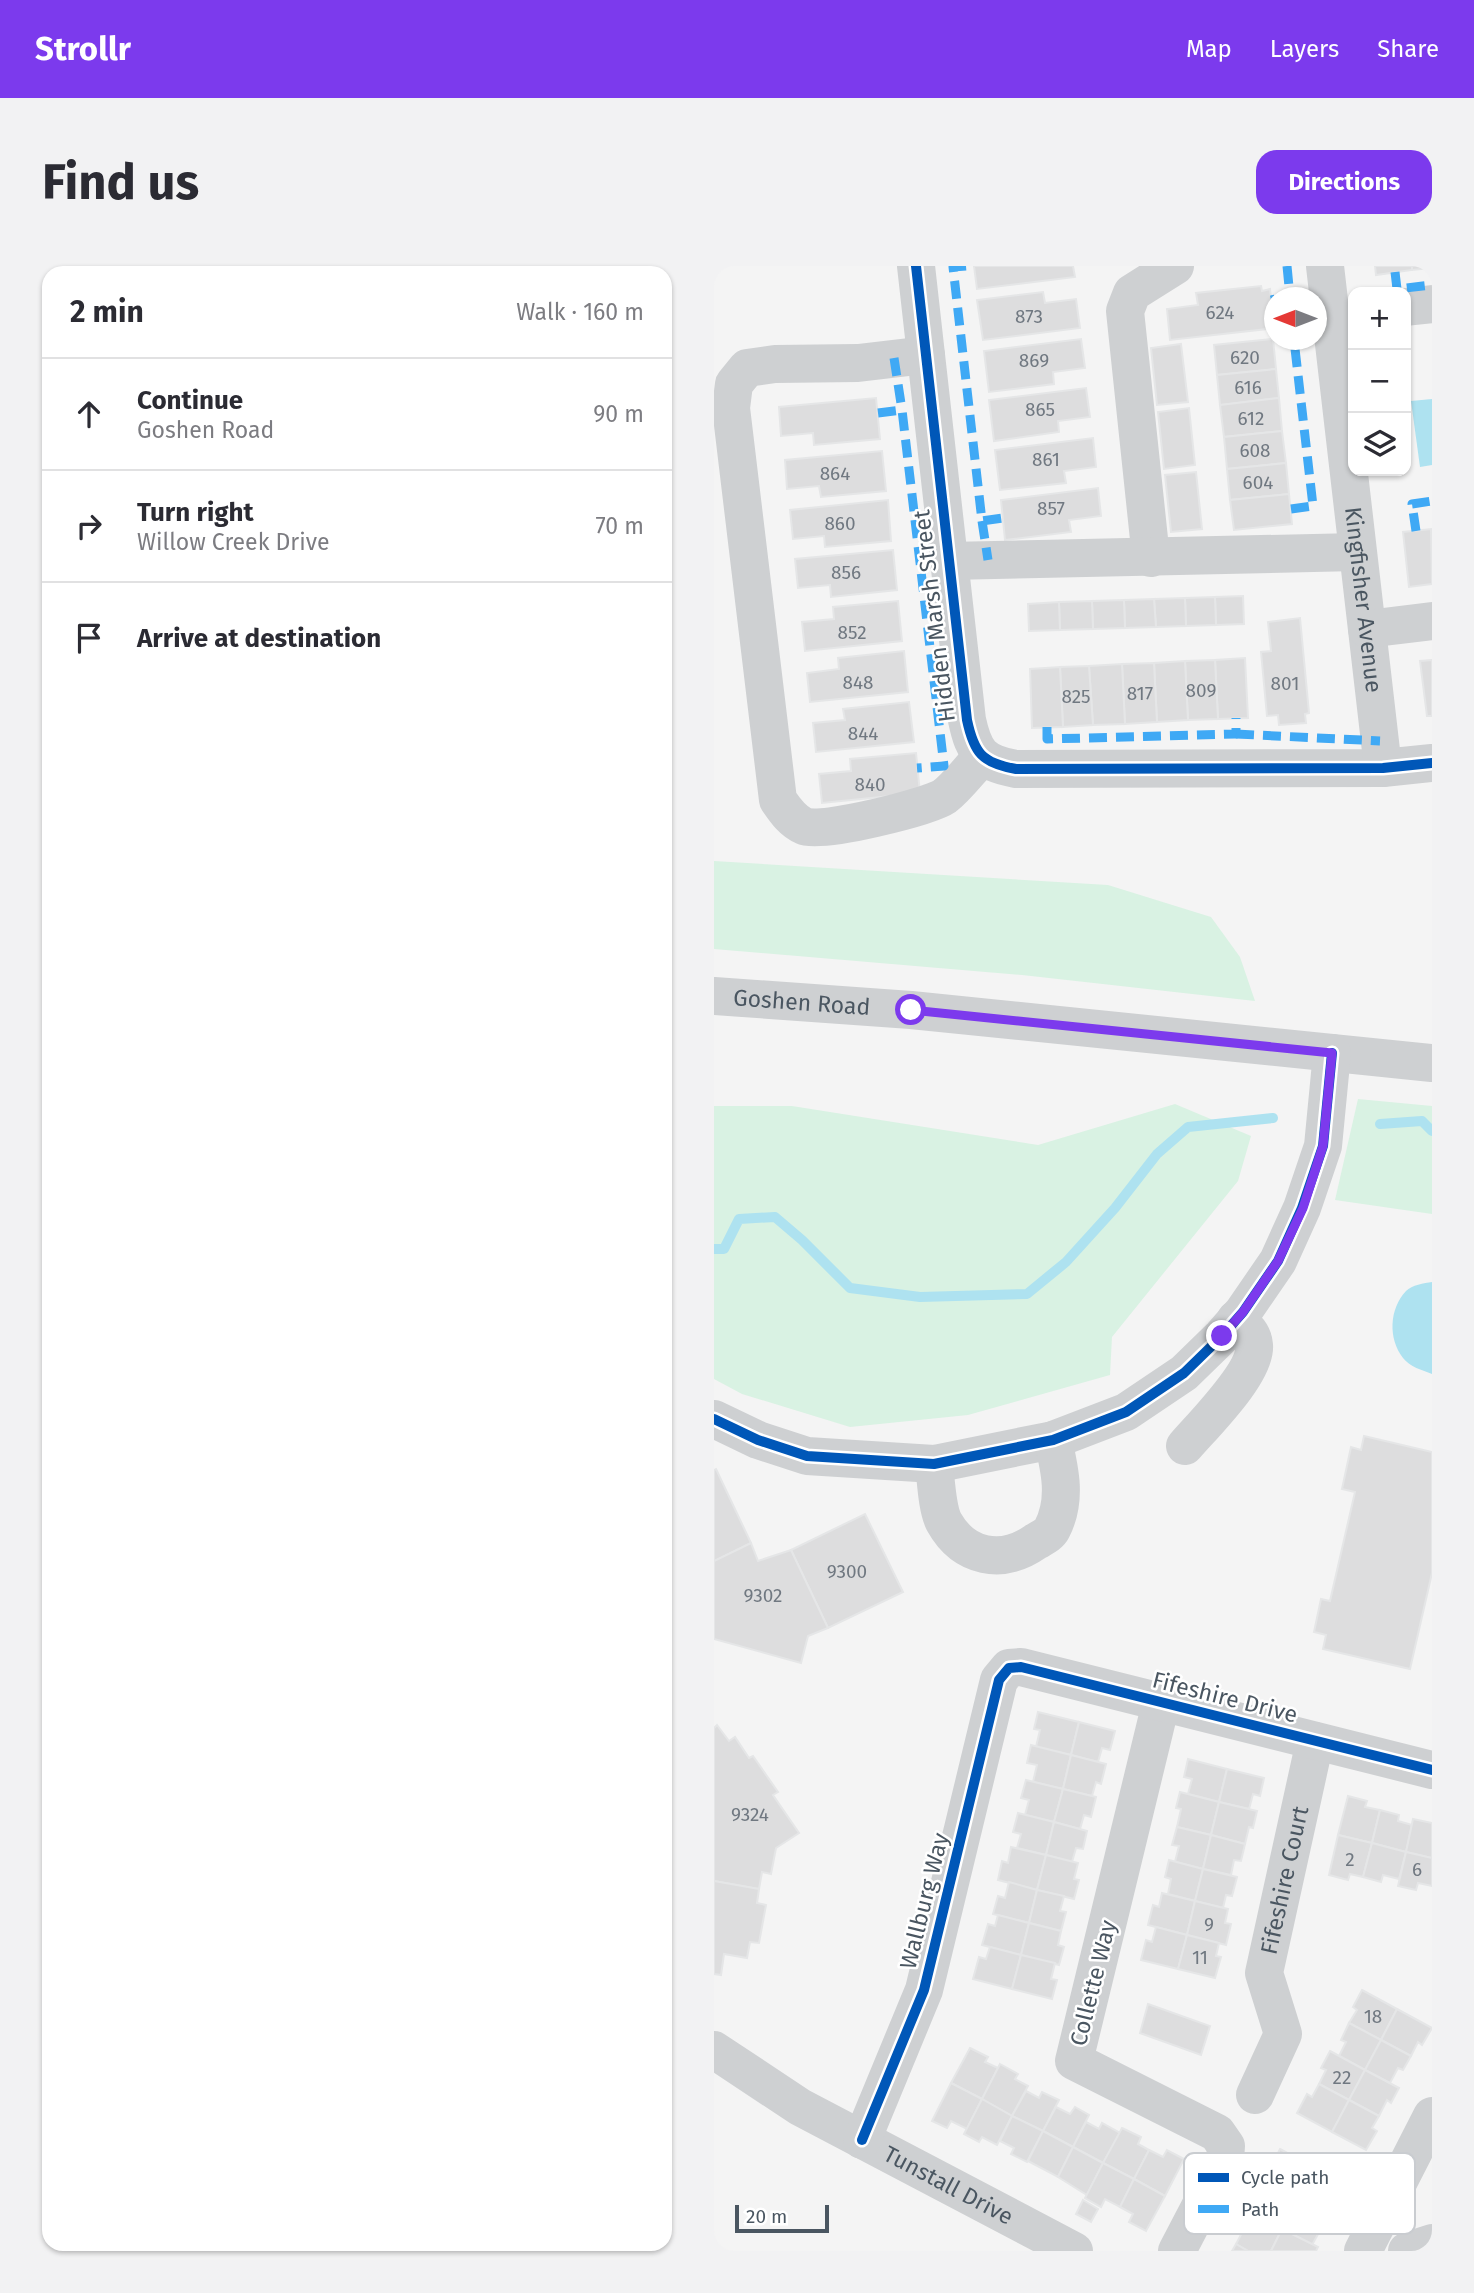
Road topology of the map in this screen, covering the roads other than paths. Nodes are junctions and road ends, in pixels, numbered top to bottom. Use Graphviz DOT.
graph roads {
  1 [pos="916,266"];
  2 [pos="1175,266"];
  3 [pos="1325,266"];
  4 [pos="1432,304"];
  5 [pos="1411,306"];
  6 [pos="1342,314"];
  7 [pos="926,355"];
  8 [pos="1357,552"];
  9 [pos="1151,558"];
  10 [pos="948,561"];
  11 [pos="1432,621"];
  12 [pos="1367,629"];
  13 [pos="982,757"];
  14 [pos="1432,762"];
  15 [pos="1383,768"];
  16 [pos="714,996"];
  17 [pos="1332,1053"];
  18 [pos="1432,1063"];
  19 [pos="1236,1319"];
  20 [pos="714,1419"];
  21 [pos="1052,1440"];
  22 [pos="1185,1446"];
  23 [pos="934,1464"];
  24 [pos="1009,1668"];
  25 [pos="1161,1703"];
  26 [pos="1315,1741"];
  27 [pos="1432,1770"];
  28 [pos="714,2050"];
  29 [pos="1255,2095"];
  30 [pos="1432,2116"];
  31 [pos="862,2140"];
  32 [pos="1225,2153"];
  33 [pos="1413,2153"];
  34 [pos="1186,2234"];
  35 [pos="1372,2234"];
  36 [pos="1432,2243"];
  37 [pos="1074,2251"];
  38 [pos="1177,2251"];
  39 [pos="1363,2251"];
  40 [pos="1407,2251"];
  1 -- 7 [label="street, Hidden Marsh Street"];
  2 -- 9 [label="street"];
  3 -- 6 [label="street, Kingfisher Avenue"];
  4 -- 5 [label="street"];
  6 -- 8 [label="street, Kingfisher Avenue"];
  7 -- 10 [label="street, Hidden Marsh Street"];
  7 -- 13 [label="street"];
  8 -- 9 [label="street"];
  8 -- 12 [label="street, Kingfisher Avenue"];
  9 -- 10 [label="street"];
  10 -- 13 [label="street, Hidden Marsh Street"];
  11 -- 12 [label="street"];
  12 -- 15 [label="street, Kingfisher Avenue"];
  13 -- 15 [label="street"];
  14 -- 15 [label="street"];
  16 -- 17 [label="street, Goshen Road"];
  17 -- 18 [label="street, Goshen Road"];
  17 -- 19 [label="street"];
  19 -- 21 [label="street"];
  19 -- 22 [label="street"];
  20 -- 23 [label="street"];
  21 -- 23 [label="street"];
  21 -- 23 [label="street"];
  24 -- 25 [label="street, Fifeshire Drive"];
  24 -- 31 [label="street, Wallburg Way"];
  25 -- 26 [label="street, Fifeshire Drive"];
  25 -- 32 [label="street, Collette Way"];
  26 -- 27 [label="street, Fifeshire Drive"];
  26 -- 29 [label="street, Fifeshire Court"];
  28 -- 31 [label="street, Tunstall Drive"];
  30 -- 33 [label="street"];
  31 -- 37 [label="street, Tunstall Drive"];
  34 -- 38 [label="street, Collette Way"];
  35 -- 39 [label="street"];
  36 -- 40 [label="street"];
}
